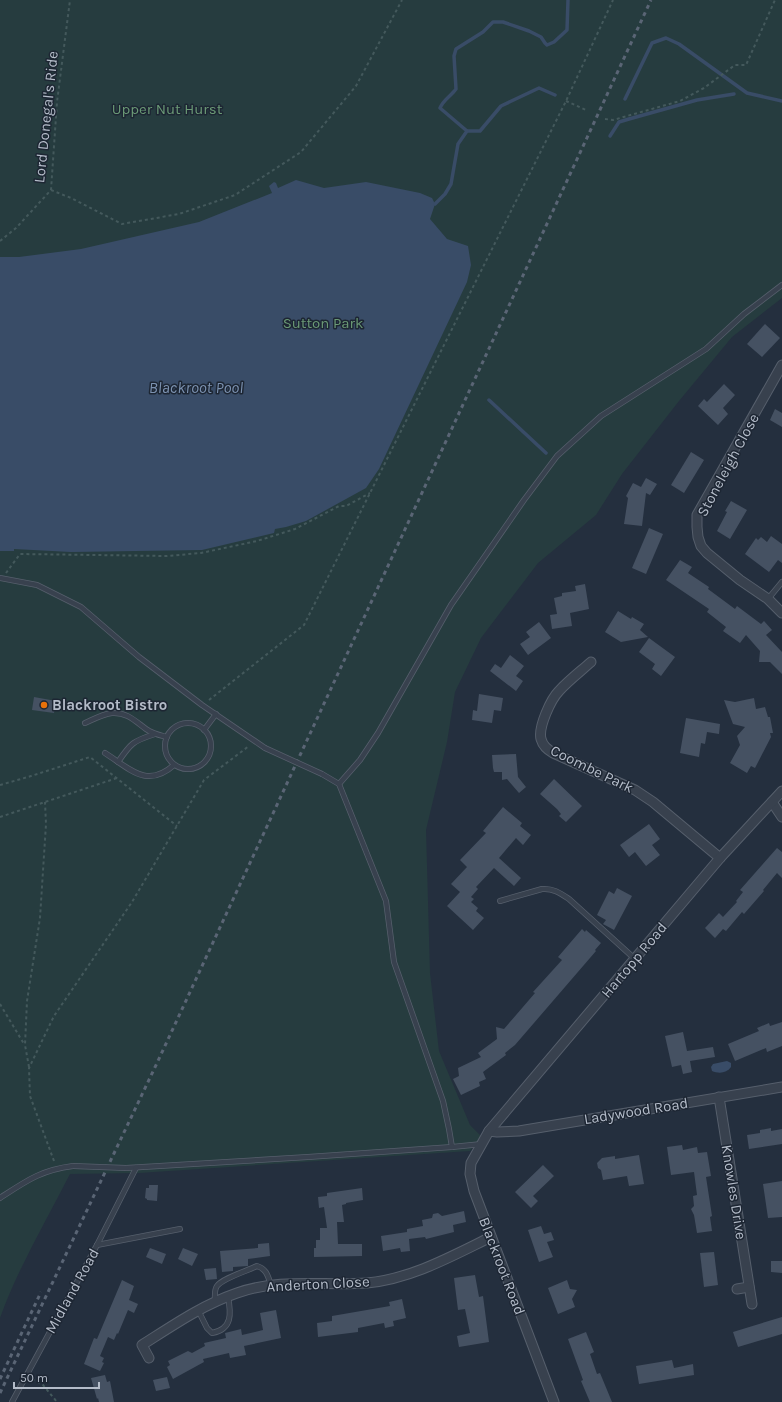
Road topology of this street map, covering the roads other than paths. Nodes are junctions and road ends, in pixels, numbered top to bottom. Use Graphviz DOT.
graph roads {
  1 [pos="782,285"];
  2 [pos="782,365"];
  3 [pos="1,578"];
  4 [pos="782,582"];
  5 [pos="768,599"];
  6 [pos="782,613"];
  7 [pos="591,662"];
  8 [pos="216,714"];
  9 [pos="85,723"];
  10 [pos="204,730"];
  11 [pos="155,734"];
  12 [pos="167,737"];
  13 [pos="105,753"];
  14 [pos="118,762"];
  15 [pos="174,764"];
  16 [pos="339,784"];
  17 [pos="782,791"];
  18 [pos="772,802"];
  19 [pos="782,817"];
  20 [pos="720,858"];
  21 [pos="500,901"];
  22 [pos="635,959"];
  23 [pos="782,1087"];
  24 [pos="719,1097"];
  25 [pos="489,1131"];
  26 [pos="482,1144"];
  27 [pos="452,1147"];
  28 [pos="136,1168"];
  29 [pos="0,1198"];
  30 [pos="180,1229"];
  31 [pos="491,1237"];
  32 [pos="97,1245"];
  33 [pos="271,1285"];
  34 [pos="749,1287"];
  35 [pos="737,1289"];
  36 [pos="228,1296"];
  37 [pos="215,1302"];
  38 [pos="752,1304"];
  39 [pos="198,1310"];
  40 [pos="149,1358"];
  41 [pos="12,1402"];
  42 [pos="554,1402"];
  1 -- 16 [label="lane"];
  2 -- 5 [label="street, Stoneleigh Close"];
  3 -- 8 [label="lane"];
  4 -- 5 [label="lane"];
  5 -- 6 [label="street, Stoneleigh Close"];
  7 -- 20 [label="street, Coombe Park"];
  8 -- 10 [label="lane"];
  8 -- 16 [label="lane, bridge"];
  9 -- 11 [label="lane"];
  10 -- 12 [label="lane"];
  10 -- 15 [label="lane"];
  11 -- 12 [label="lane"];
  11 -- 14 [label="lane"];
  12 -- 15 [label="lane"];
  13 -- 14 [label="lane"];
  14 -- 15 [label="lane"];
  16 -- 27 [label="lane"];
  17 -- 18 [label="street, Hartopp Road"];
  18 -- 19 [label="street"];
  18 -- 20 [label="street, Hartopp Road"];
  20 -- 22 [label="street, Hartopp Road"];
  21 -- 22 [label="lane"];
  22 -- 25 [label="street, Hartopp Road"];
  23 -- 24 [label="street, Ladywood Road"];
  24 -- 25 [label="street, Ladywood Road"];
  24 -- 34 [label="street, Knowles Drive"];
  25 -- 26 [label="street, Blackroot Road"];
  26 -- 27 [label="lane"];
  26 -- 31 [label="street, Blackroot Road"];
  27 -- 28 [label="lane"];
  28 -- 29 [label="lane, bridge"];
  28 -- 32 [label="lane, Midland Road"];
  30 -- 32 [label="lane"];
  31 -- 33 [label="street, Anderton Close"];
  31 -- 42 [label="street, Blackroot Road"];
  32 -- 41 [label="lane, Midland Road"];
  33 -- 36 [label="street, Anderton Close"];
  33 -- 37 [label="lane"];
  34 -- 35 [label="street"];
  34 -- 38 [label="street, Knowles Drive"];
  36 -- 37 [label="street, Anderton Close"];
  36 -- 39 [label="lane"];
  37 -- 39 [label="street, Anderton Close"];
  39 -- 40 [label="street, Anderton Close"];
}
